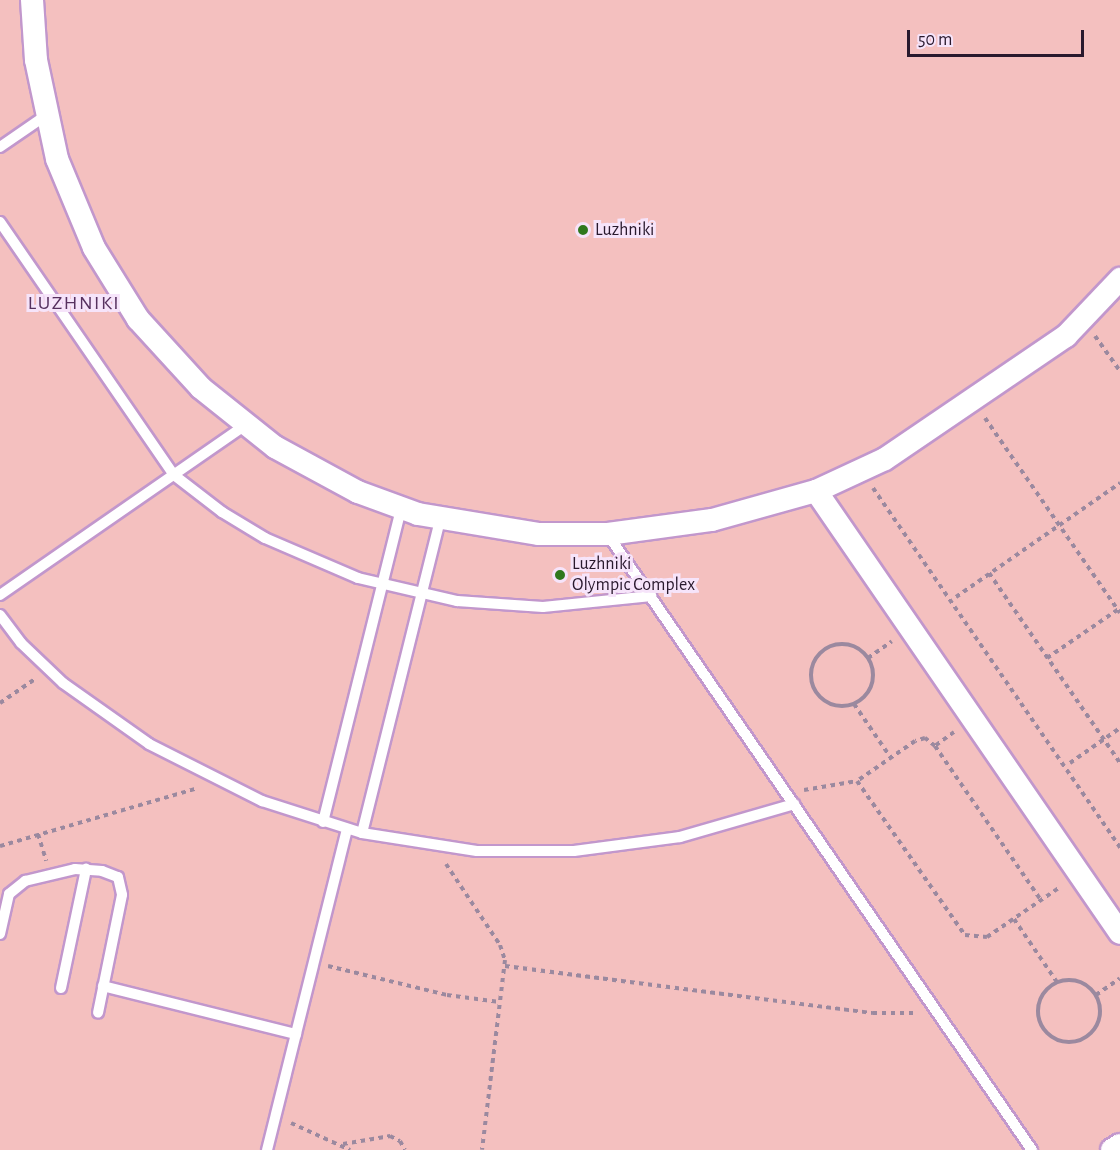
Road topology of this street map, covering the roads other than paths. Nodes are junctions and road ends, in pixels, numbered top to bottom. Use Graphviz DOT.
graph roads {
  1 [pos="32,0"];
  2 [pos="45,116"];
  3 [pos="0,147"];
  4 [pos="0,222"];
  5 [pos="1119,284"];
  6 [pos="244,426"];
  7 [pos="174,475"];
  8 [pos="816,491"];
  9 [pos="401,508"];
  10 [pos="440,519"];
  11 [pos="608,534"];
  12 [pos="382,585"];
  13 [pos="0,594"];
  14 [pos="421,595"];
  15 [pos="651,596"];
  16 [pos="0,615"];
  17 [pos="794,804"];
  18 [pos="323,822"];
  19 [pos="347,829"];
  20 [pos="362,833"];
  21 [pos="86,869"];
  22 [pos="1120,933"];
  23 [pos="0,934"];
  24 [pos="103,986"];
  25 [pos="61,988"];
  26 [pos="98,1013"];
  27 [pos="296,1034"];
  28 [pos="1120,1144"];
  29 [pos="267,1150"];
  30 [pos="1032,1150"];
  31 [pos="1112,1150"];
  1 -- 2 [label="street"];
  2 -- 3 [label="lane"];
  2 -- 6 [label="street"];
  4 -- 7 [label="lane"];
  5 -- 8 [label="street"];
  6 -- 7 [label="lane"];
  6 -- 9 [label="street"];
  7 -- 12 [label="lane"];
  7 -- 13 [label="lane"];
  8 -- 11 [label="street"];
  8 -- 22 [label="street"];
  9 -- 10 [label="street"];
  9 -- 12 [label="lane"];
  10 -- 11 [label="street"];
  10 -- 14 [label="lane"];
  11 -- 15 [label="lane"];
  12 -- 14 [label="lane"];
  12 -- 18 [label="lane"];
  14 -- 15 [label="lane"];
  14 -- 20 [label="lane"];
  15 -- 17 [label="lane"];
  16 -- 18 [label="lane"];
  17 -- 20 [label="lane"];
  17 -- 30 [label="lane"];
  18 -- 19 [label="lane"];
  19 -- 20 [label="lane"];
  19 -- 27 [label="lane"];
  21 -- 23 [label="lane"];
  21 -- 24 [label="lane"];
  21 -- 25 [label="lane"];
  24 -- 26 [label="lane"];
  24 -- 27 [label="lane"];
  27 -- 29 [label="lane"];
  28 -- 31 [label="street"];
}
